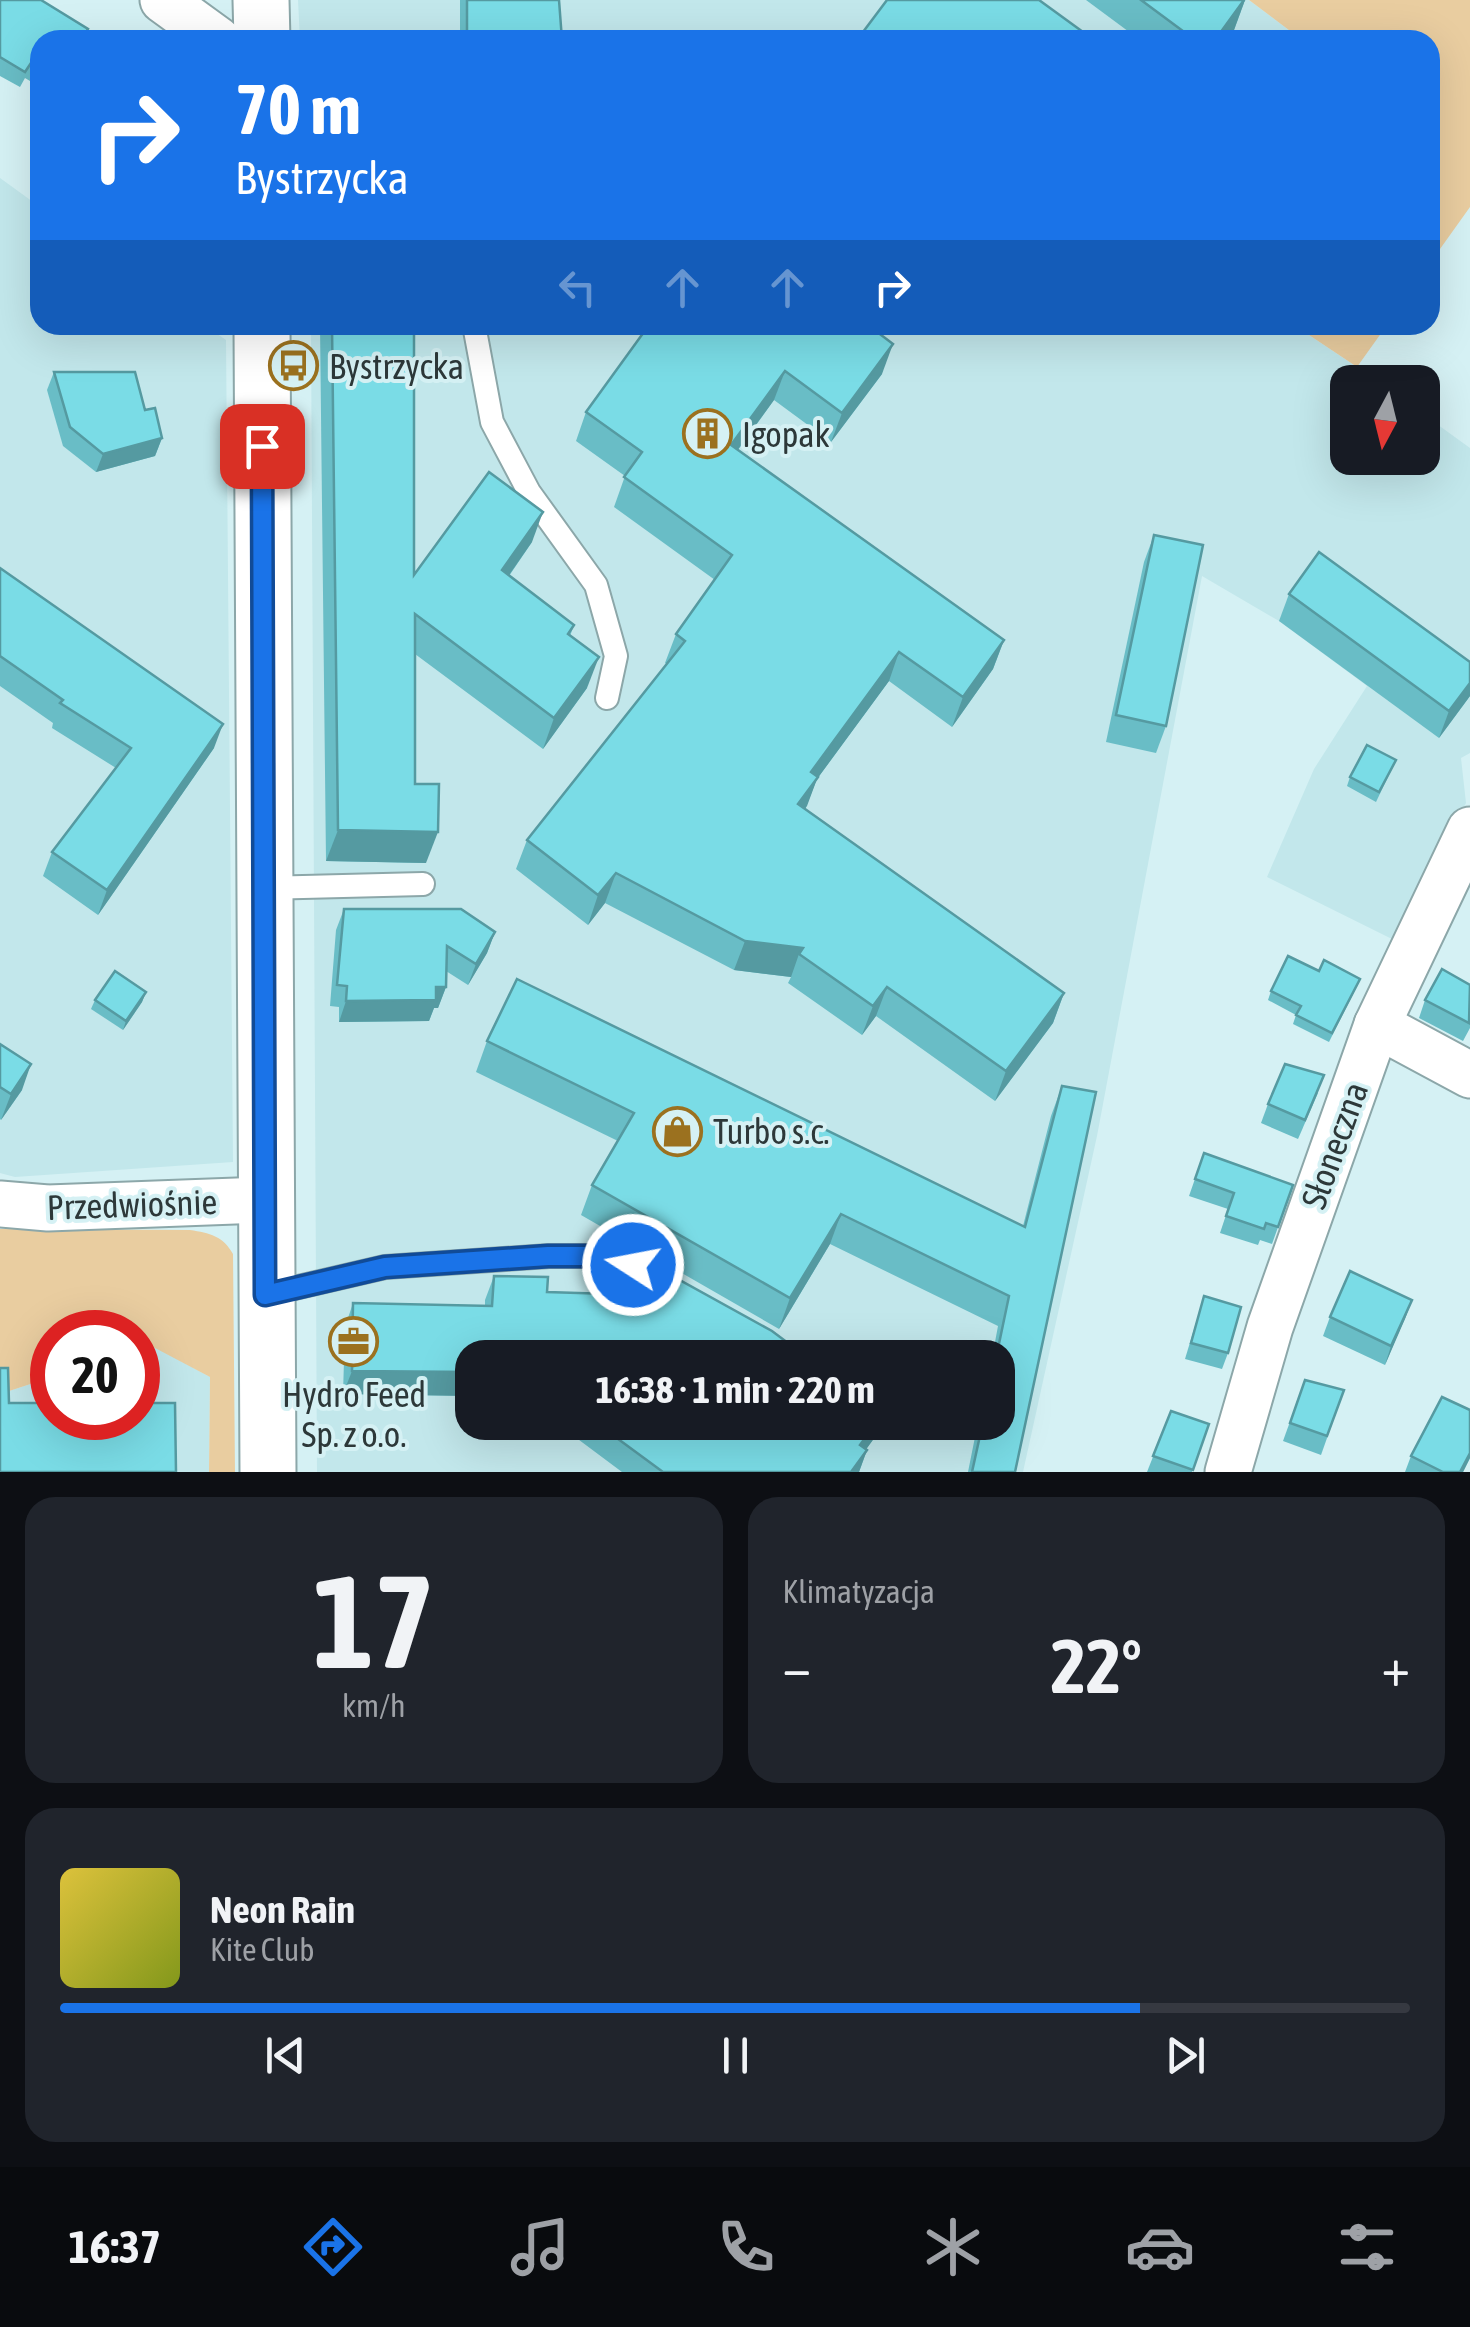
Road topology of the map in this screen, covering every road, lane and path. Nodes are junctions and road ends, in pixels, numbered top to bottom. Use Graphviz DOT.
graph roads {
  1 [pos="162,0"];
  2 [pos="262,0"];
  3 [pos="204,30"];
  4 [pos="262,30"];
  5 [pos="262,335"];
  6 [pos="476,335"];
  7 [pos="607,698"];
  8 [pos="1470,830"];
  9 [pos="423,884"];
  10 [pos="263,888"];
  11 [pos="1376,1025"];
  12 [pos="1470,1076"];
  13 [pos="264,1200"];
  14 [pos="0,1204"];
  15 [pos="684,1293"];
  16 [pos="265,1295"];
  17 [pos="268,1472"];
  18 [pos="1228,1472"];
  1 -- 3 [label="street"];
  2 -- 4 [label="street"];
  5 -- 10 [label="street"];
  6 -- 7 [label="lane"];
  8 -- 11 [label="street, Słoneczna"];
  9 -- 10 [label="lane"];
  10 -- 13 [label="street"];
  11 -- 12 [label="street"];
  11 -- 18 [label="street, Słoneczna"];
  13 -- 14 [label="street, Przedwiośnie"];
  13 -- 16 [label="street"];
  15 -- 16 [label="lane"];
  16 -- 17 [label="street"];
}
